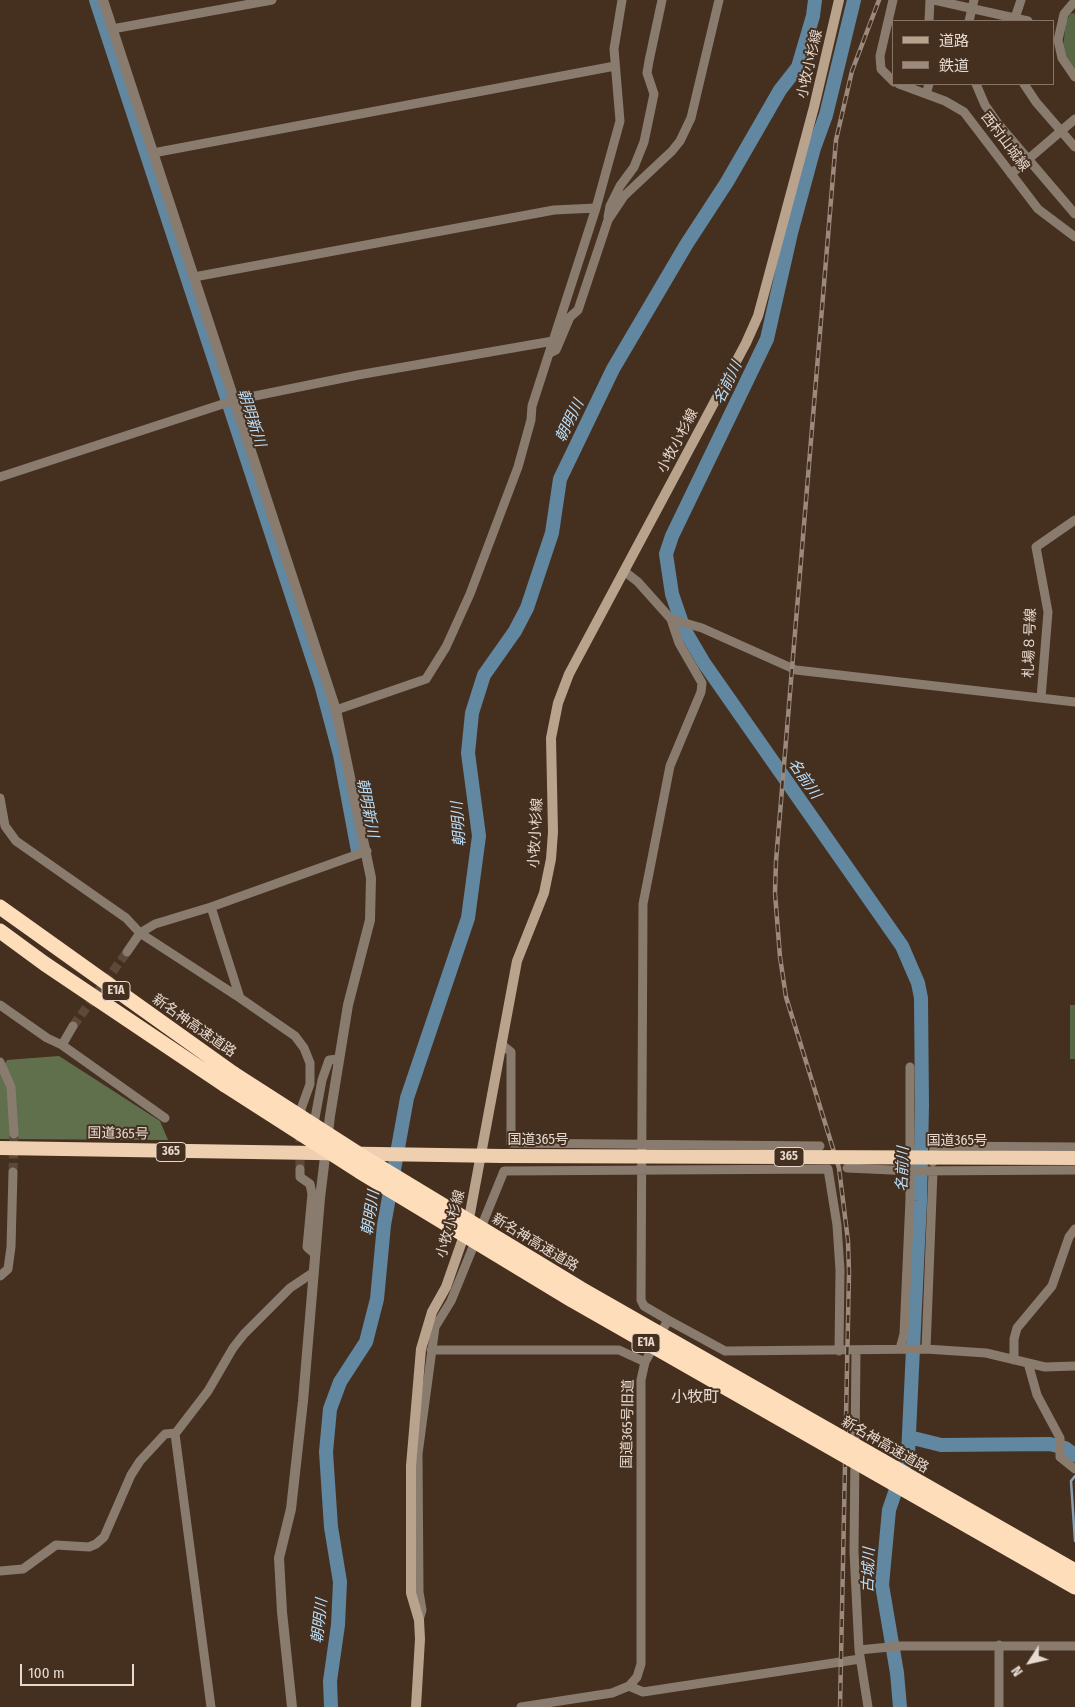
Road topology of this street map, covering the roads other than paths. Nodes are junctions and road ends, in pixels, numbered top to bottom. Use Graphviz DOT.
graph roads {
  1 [pos="103,0"];
  2 [pos="272,0"];
  3 [pos="622,0"];
  4 [pos="662,0"];
  5 [pos="719,0"];
  6 [pos="839,0"];
  7 [pos="893,0"];
  8 [pos="932,0"];
  9 [pos="1021,0"];
  10 [pos="973,4"];
  11 [pos="1073,6"];
  12 [pos="928,20"];
  13 [pos="969,20"];
  14 [pos="1015,20"];
  15 [pos="1056,28"];
  16 [pos="112,29"];
  17 [pos="615,66"];
  18 [pos="1075,77"];
  19 [pos="892,80"];
  20 [pos="902,85"];
  21 [pos="929,85"];
  22 [pos="976,85"];
  23 [pos="1025,85"];
  24 [pos="926,94"];
  25 [pos="1075,119"];
  26 [pos="1061,130"];
  27 [pos="1075,147"];
  28 [pos="153,153"];
  29 [pos="1027,160"];
  30 [pos="1011,174"];
  31 [pos="596,208"];
  32 [pos="1075,214"];
  33 [pos="608,220"];
  34 [pos="1075,237"];
  35 [pos="194,277"];
  36 [pos="553,341"];
  37 [pos="549,353"];
  38 [pos="230,401"];
  39 [pos="0,477"];
  40 [pos="1075,520"];
  41 [pos="624,571"];
  42 [pos="673,620"];
  43 [pos="1040,698"];
  44 [pos="1075,702"];
  45 [pos="336,710"];
  46 [pos="0,798"];
  47 [pos="367,851"];
  48 [pos="0,897"];
  49 [pos="0,907"];
  50 [pos="211,907"];
  51 [pos="0,933"];
  52 [pos="140,933"];
  53 [pos="127,952"];
  54 [pos="240,998"];
  55 [pos="0,1005"];
  56 [pos="149,1015"];
  57 [pos="73,1026"];
  58 [pos="501,1044"];
  59 [pos="62,1045"];
  60 [pos="339,1059"];
  61 [pos="0,1062"];
  62 [pos="910,1067"];
  63 [pos="230,1080"];
  64 [pos="165,1118"];
  65 [pos="14,1134"];
  66 [pos="642,1145"];
  67 [pos="820,1146"];
  68 [pos="1075,1147"];
  69 [pos="0,1148"];
  70 [pos="326,1155"];
  71 [pos="482,1156"];
  72 [pos="1075,1158"];
  73 [pos="643,1168"];
  74 [pos="847,1168"];
  75 [pos="300,1169"];
  76 [pos="932,1170"];
  77 [pos="1075,1170"];
  78 [pos="912,1171"];
  79 [pos="14,1172"];
  80 [pos="1075,1229"];
  81 [pos="315,1254"];
  82 [pos="314,1272"];
  83 [pos="0,1276"];
  84 [pos="668,1320"];
  85 [pos="902,1349"];
  86 [pos="925,1349"];
  87 [pos="431,1350"];
  88 [pos="838,1351"];
  89 [pos="856,1351"];
  90 [pos="1014,1360"];
  91 [pos="645,1362"];
  92 [pos="1028,1364"];
  93 [pos="1075,1366"];
  94 [pos="176,1433"];
  95 [pos="1075,1468"];
  96 [pos="0,1571"];
  97 [pos="1075,1571"];
  98 [pos="1075,1587"];
  99 [pos="419,1620"];
  100 [pos="998,1645"];
  101 [pos="1075,1646"];
  102 [pos="859,1655"];
  103 [pos="629,1686"];
  104 [pos="211,1707"];
  105 [pos="292,1707"];
  106 [pos="416,1707"];
  107 [pos="521,1707"];
  108 [pos="868,1707"];
  109 [pos="999,1707"];
  1 -- 16 [label="street"];
  2 -- 16 [label="street"];
  3 -- 17 [label="street"];
  4 -- 33 [label="street"];
  5 -- 33 [label="street"];
  6 -- 41 [label="main road, 小牧小杉線"];
  7 -- 19 [label="street"];
  8 -- 10 [label="street"];
  8 -- 12 [label="street"];
  9 -- 14 [label="street"];
  10 -- 13 [label="street"];
  10 -- 14 [label="street"];
  11 -- 15 [label="street"];
  15 -- 18 [label="street"];
  16 -- 28 [label="street"];
  17 -- 28 [label="street"];
  17 -- 31 [label="street"];
  20 -- 24 [label="street, 西村山城線"];
  21 -- 24 [label="street"];
  22 -- 29 [label="street"];
  23 -- 26 [label="street"];
  24 -- 30 [label="street, 西村山城線"];
  25 -- 26 [label="street"];
  26 -- 27 [label="street"];
  26 -- 29 [label="street"];
  28 -- 35 [label="street"];
  29 -- 30 [label="street"];
  29 -- 32 [label="street"];
  30 -- 34 [label="street, 西村山城線"];
  31 -- 35 [label="street"];
  31 -- 36 [label="street"];
  33 -- 37 [label="street"];
  35 -- 38 [label="street"];
  36 -- 37 [label="street"];
  36 -- 38 [label="street"];
  37 -- 45 [label="street"];
  38 -- 39 [label="street"];
  38 -- 45 [label="street"];
  40 -- 43 [label="street, 札場８号線"];
  41 -- 42 [label="street"];
  41 -- 58 [label="main road, 小牧小杉線"];
  42 -- 43 [label="street"];
  42 -- 66 [label="street"];
  43 -- 44 [label="street"];
  45 -- 47 [label="street"];
  46 -- 52 [label="street"];
  47 -- 50 [label="street"];
  47 -- 60 [label="street"];
  48 -- 56 [label="highway"];
  49 -- 56 [label="highway, 新名神高速道路 / E1A"];
  50 -- 52 [label="street"];
  50 -- 54 [label="street"];
  51 -- 63 [label="highway, 新名神高速道路 / E1A"];
  52 -- 53 [label="street"];
  52 -- 54 [label="street"];
  54 -- 60 [label="street"];
  55 -- 59 [label="street"];
  56 -- 63 [label="highway, 新名神高速道路 / E1A"];
  57 -- 59 [label="street"];
  58 -- 66 [label="street"];
  58 -- 71 [label="main road, 小牧小杉線"];
  59 -- 64 [label="street"];
  60 -- 70 [label="street"];
  61 -- 65 [label="street"];
  62 -- 78 [label="street"];
  63 -- 97 [label="highway, 新名神高速道路 / E1A, bridge"];
  63 -- 98 [label="highway, 新名神高速道路 / E1A, bridge"];
  66 -- 67 [label="street"];
  66 -- 73 [label="street"];
  68 -- 76 [label="street"];
  69 -- 70 [label="highway, 国道365号 / 365"];
  70 -- 71 [label="highway, 国道365号 / 365, bridge"];
  70 -- 81 [label="street"];
  71 -- 72 [label="highway, 国道365号 / 365, bridge"];
  71 -- 99 [label="main road, 小牧小杉線"];
  73 -- 84 [label="street"];
  73 -- 87 [label="street"];
  73 -- 88 [label="street"];
  74 -- 78 [label="street"];
  75 -- 81 [label="street"];
  76 -- 77 [label="street"];
  76 -- 78 [label="street"];
  76 -- 86 [label="street"];
  78 -- 85 [label="street"];
  79 -- 83 [label="street"];
  80 -- 90 [label="street"];
  81 -- 82 [label="street"];
  82 -- 94 [label="street"];
  82 -- 105 [label="street"];
  84 -- 88 [label="street"];
  84 -- 91 [label="street, 国道365号旧道"];
  85 -- 86 [label="street"];
  85 -- 89 [label="street"];
  86 -- 90 [label="street"];
  87 -- 91 [label="street"];
  87 -- 99 [label="street"];
  88 -- 89 [label="street"];
  89 -- 102 [label="street"];
  90 -- 92 [label="street"];
  91 -- 103 [label="street, 国道365号旧道"];
  92 -- 93 [label="street"];
  92 -- 95 [label="street"];
  94 -- 96 [label="street"];
  94 -- 104 [label="street"];
  99 -- 106 [label="main road, 小牧小杉線"];
  100 -- 101 [label="street"];
  100 -- 102 [label="street"];
  100 -- 109 [label="street"];
  102 -- 103 [label="street"];
  102 -- 108 [label="street"];
  103 -- 107 [label="street"];
}
